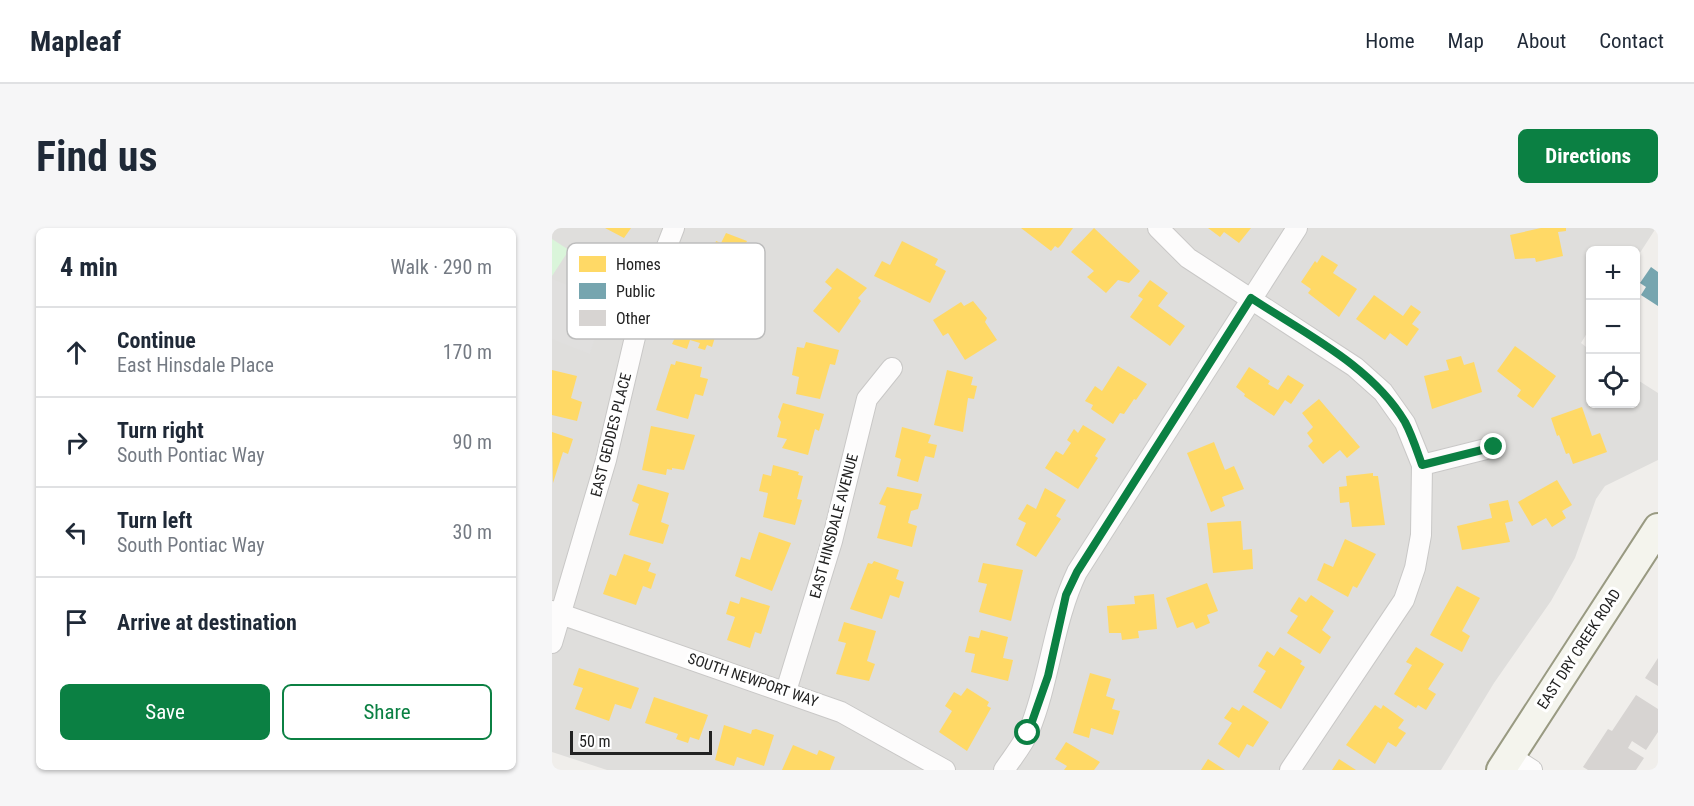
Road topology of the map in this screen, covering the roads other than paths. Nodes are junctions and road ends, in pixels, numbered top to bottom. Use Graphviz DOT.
graph roads {
  1 [pos="674,228"];
  2 [pos="1158,228"];
  3 [pos="1297,228"];
  4 [pos="668,243"];
  5 [pos="1251,298"];
  6 [pos="635,339"];
  7 [pos="892,368"];
  8 [pos="1494,447"];
  9 [pos="1422,465"];
  10 [pos="1658,528"];
  11 [pos="557,613"];
  12 [pos="552,643"];
  13 [pos="786,691"];
  14 [pos="1514,765"];
  15 [pos="945,770"];
  16 [pos="1004,770"];
  17 [pos="1290,770"];
  1 -- 4 [label="street, EAST GEDDES PLACE"];
  2 -- 5 [label="street"];
  3 -- 5 [label="street"];
  5 -- 9 [label="street"];
  5 -- 16 [label="street"];
  6 -- 11 [label="street, EAST GEDDES PLACE"];
  7 -- 13 [label="street, EAST HINSDALE AVENUE"];
  8 -- 9 [label="street"];
  9 -- 17 [label="street"];
  10 -- 14 [label="main road, EAST DRY CREEK ROAD"];
  11 -- 12 [label="street, EAST GEDDES PLACE"];
  11 -- 13 [label="street, SOUTH NEWPORT WAY"];
  13 -- 15 [label="street, SOUTH NEWPORT WAY"];
}
